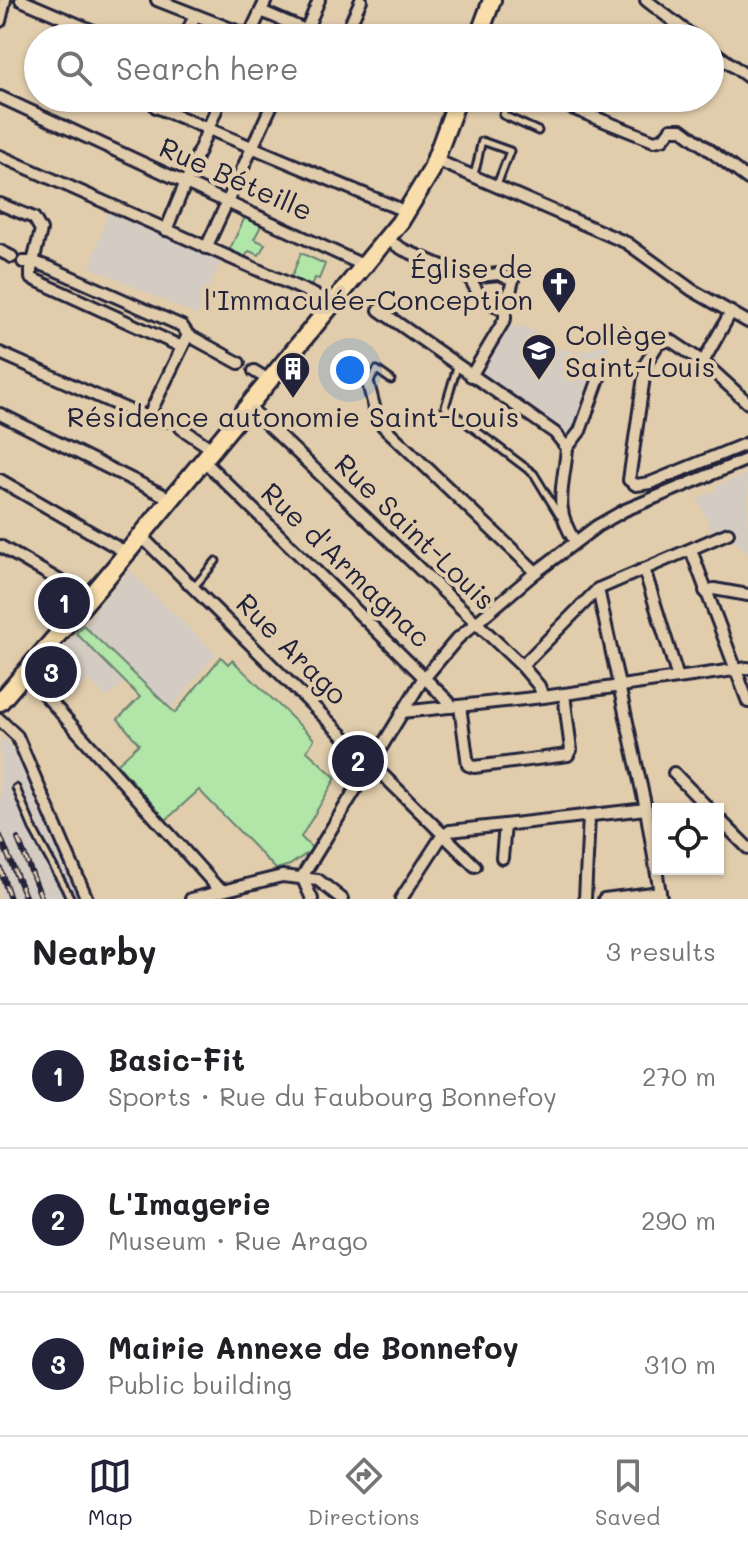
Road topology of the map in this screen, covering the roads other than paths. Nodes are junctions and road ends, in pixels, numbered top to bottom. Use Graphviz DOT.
graph roads {
  1 [pos="3,0"];
  2 [pos="21,0"];
  3 [pos="157,0"];
  4 [pos="319,0"];
  5 [pos="361,0"];
  6 [pos="492,0"];
  7 [pos="646,0"];
  8 [pos="264,5"];
  9 [pos="195,16"];
  10 [pos="0,21"];
  11 [pos="77,24"];
  12 [pos="191,24"];
  13 [pos="216,24"];
  14 [pos="255,24"];
  15 [pos="290,24"];
  16 [pos="308,24"];
  17 [pos="350,24"];
  18 [pos="483,24"];
  19 [pos="677,24"];
  20 [pos="724,59"];
  21 [pos="748,77"];
  22 [pos="0,97"];
  23 [pos="24,108"];
  24 [pos="32,112"];
  25 [pos="168,112"];
  26 [pos="215,112"];
  27 [pos="269,112"];
  28 [pos="453,112"];
  29 [pos="504,112"];
  30 [pos="582,112"];
  31 [pos="208,128"];
  32 [pos="538,131"];
  33 [pos="253,147"];
  34 [pos="0,156"];
  35 [pos="436,160"];
  36 [pos="472,176"];
  37 [pos="748,179"];
  38 [pos="184,183"];
  39 [pos="496,186"];
  40 [pos="229,202"];
  41 [pos="0,204"];
  42 [pos="407,212"];
  43 [pos="166,230"];
  44 [pos="386,239"];
  45 [pos="206,248"];
  46 [pos="29,262"];
  47 [pos="365,266"];
  48 [pos="469,277"];
  49 [pos="333,303"];
  50 [pos="379,310"];
  51 [pos="505,311"];
  52 [pos="731,312"];
  53 [pos="748,322"];
  54 [pos="188,335"];
  55 [pos="182,347"];
  56 [pos="0,353"];
  57 [pos="703,362"];
  58 [pos="239,363"];
  59 [pos="457,367"];
  60 [pos="603,367"];
  61 [pos="471,376"];
  62 [pos="391,380"];
  63 [pos="368,383"];
  64 [pos="748,403"];
  65 [pos="248,406"];
  66 [pos="0,414"];
  67 [pos="151,417"];
  68 [pos="165,421"];
  69 [pos="181,428"];
  70 [pos="748,443"];
  71 [pos="567,448"];
  72 [pos="208,455"];
  73 [pos="748,459"];
  74 [pos="0,480"];
  75 [pos="171,499"];
  76 [pos="562,519"];
  77 [pos="728,533"];
  78 [pos="141,536"];
  79 [pos="575,541"];
  80 [pos="0,546"];
  81 [pos="691,550"];
  82 [pos="127,553"];
  83 [pos="216,561"];
  84 [pos="644,569"];
  85 [pos="536,572"];
  86 [pos="194,587"];
  87 [pos="598,589"];
  88 [pos="705,591"];
  89 [pos="748,595"];
  90 [pos="89,598"];
  91 [pos="475,622"];
  92 [pos="522,666"];
  93 [pos="748,668"];
  94 [pos="735,669"];
  95 [pos="26,674"];
  96 [pos="425,677"];
  97 [pos="678,678"];
  98 [pos="621,685"];
  99 [pos="564,694"];
  100 [pos="543,697"];
  101 [pos="3,702"];
  102 [pos="748,702"];
  103 [pos="455,707"];
  104 [pos="402,712"];
  105 [pos="0,720"];
  106 [pos="373,762"];
  107 [pos="674,773"];
  108 [pos="16,788"];
  109 [pos="703,803"];
  110 [pos="646,809"];
  111 [pos="589,816"];
  112 [pos="724,824"];
  113 [pos="505,825"];
  114 [pos="444,835"];
  115 [pos="748,848"];
  116 [pos="502,858"];
  117 [pos="475,866"];
  118 [pos="302,877"];
  119 [pos="223,890"];
  120 [pos="661,896"];
  121 [pos="71,899"];
  122 [pos="87,899"];
  123 [pos="191,899"];
  124 [pos="312,899"];
  125 [pos="342,899"];
  126 [pos="401,899"];
  127 [pos="585,899"];
  128 [pos="604,899"];
  1 -- 10 [label="street"];
  2 -- 11 [label="street"];
  3 -- 9 [label="street"];
  4 -- 16 [label="street"];
  5 -- 17 [label="street"];
  6 -- 18 [label="main road"];
  7 -- 19 [label="street"];
  8 -- 14 [label="street"];
  8 -- 15 [label="street"];
  9 -- 12 [label="street"];
  9 -- 13 [label="street"];
  20 -- 21 [label="street"];
  22 -- 23 [label="street, Rue Béteille"];
  24 -- 38 [label="street, Rue Béteille"];
  25 -- 31 [label="street"];
  26 -- 31 [label="street"];
  27 -- 33 [label="street"];
  28 -- 35 [label="main road"];
  29 -- 32 [label="lane"];
  30 -- 37 [label="street"];
  31 -- 33 [label="street"];
  31 -- 38 [label="street"];
  33 -- 40 [label="street"];
  33 -- 42 [label="street"];
  34 -- 43 [label="street"];
  35 -- 36 [label="street"];
  35 -- 42 [label="main road"];
  36 -- 39 [label="street"];
  36 -- 39 [label="lane"];
  38 -- 40 [label="street, Rue Béteille"];
  38 -- 43 [label="street"];
  39 -- 52 [label="street"];
  40 -- 45 [label="street"];
  40 -- 47 [label="street, Rue Béteille"];
  41 -- 46 [label="street"];
  42 -- 44 [label="main road"];
  43 -- 45 [label="street"];
  44 -- 47 [label="main road"];
  44 -- 48 [label="street"];
  45 -- 49 [label="street"];
  46 -- 54 [label="street"];
  46 -- 55 [label="street"];
  47 -- 49 [label="main road"];
  48 -- 51 [label="street"];
  48 -- 51 [label="street"];
  49 -- 65 [label="main road"];
  50 -- 59 [label="street"];
  51 -- 61 [label="street"];
  52 -- 53 [label="street"];
  52 -- 57 [label="street"];
  54 -- 55 [label="street"];
  54 -- 58 [label="street"];
  55 -- 67 [label="street"];
  56 -- 67 [label="street"];
  57 -- 64 [label="street"];
  57 -- 70 [label="street"];
  59 -- 61 [label="street"];
  59 -- 76 [label="lane"];
  60 -- 71 [label="street"];
  61 -- 71 [label="street"];
  62 -- 63 [label="lane"];
  63 -- 85 [label="street"];
  65 -- 72 [label="main road"];
  65 -- 91 [label="street, Rue Saint-Louis"];
  66 -- 75 [label="street"];
  67 -- 68 [label="street"];
  69 -- 72 [label="street, Rue d'Armagnac"];
  71 -- 76 [label="street"];
  72 -- 75 [label="main road"];
  72 -- 96 [label="street, Rue d'Armagnac"];
  73 -- 79 [label="street"];
  74 -- 82 [label="street"];
  75 -- 78 [label="main road"];
  76 -- 79 [label="street"];
  77 -- 81 [label="street"];
  78 -- 82 [label="main road"];
  78 -- 86 [label="street, Rue Arago"];
  79 -- 85 [label="street"];
  80 -- 90 [label="street"];
  81 -- 84 [label="street"];
  81 -- 88 [label="street"];
  82 -- 90 [label="main road"];
  83 -- 86 [label="lane"];
  84 -- 87 [label="street"];
  84 -- 97 [label="street"];
  85 -- 91 [label="street"];
  86 -- 106 [label="street, Rue Arago"];
  87 -- 92 [label="street"];
  87 -- 98 [label="street"];
  88 -- 89 [label="street"];
  88 -- 94 [label="street"];
  90 -- 95 [label="main road"];
  91 -- 92 [label="street, Rue Saint-Louis"];
  91 -- 96 [label="street"];
  92 -- 100 [label="street, Rue Saint-Louis"];
  93 -- 94 [label="street"];
  94 -- 97 [label="street"];
  94 -- 102 [label="street"];
  95 -- 101 [label="main road"];
  95 -- 119 [label="street"];
  96 -- 103 [label="street, Rue d'Armagnac"];
  96 -- 104 [label="street"];
  97 -- 98 [label="street"];
  98 -- 99 [label="street"];
  98 -- 110 [label="street"];
  99 -- 100 [label="street"];
  99 -- 103 [label="street"];
  100 -- 103 [label="street"];
  103 -- 104 [label="street"];
  104 -- 106 [label="street"];
  105 -- 122 [label="street"];
  106 -- 114 [label="street, Rue Arago"];
  106 -- 118 [label="street"];
  107 -- 109 [label="street"];
  108 -- 121 [label="lane"];
  110 -- 111 [label="street"];
  110 -- 120 [label="street"];
  111 -- 113 [label="street"];
  111 -- 127 [label="street"];
  112 -- 115 [label="street"];
  113 -- 114 [label="street"];
  113 -- 116 [label="street"];
  114 -- 117 [label="street, Rue Arago"];
  114 -- 126 [label="street"];
  118 -- 119 [label="street"];
  118 -- 124 [label="street"];
  118 -- 125 [label="street"];
  119 -- 123 [label="street"];
  120 -- 128 [label="street"];
}
